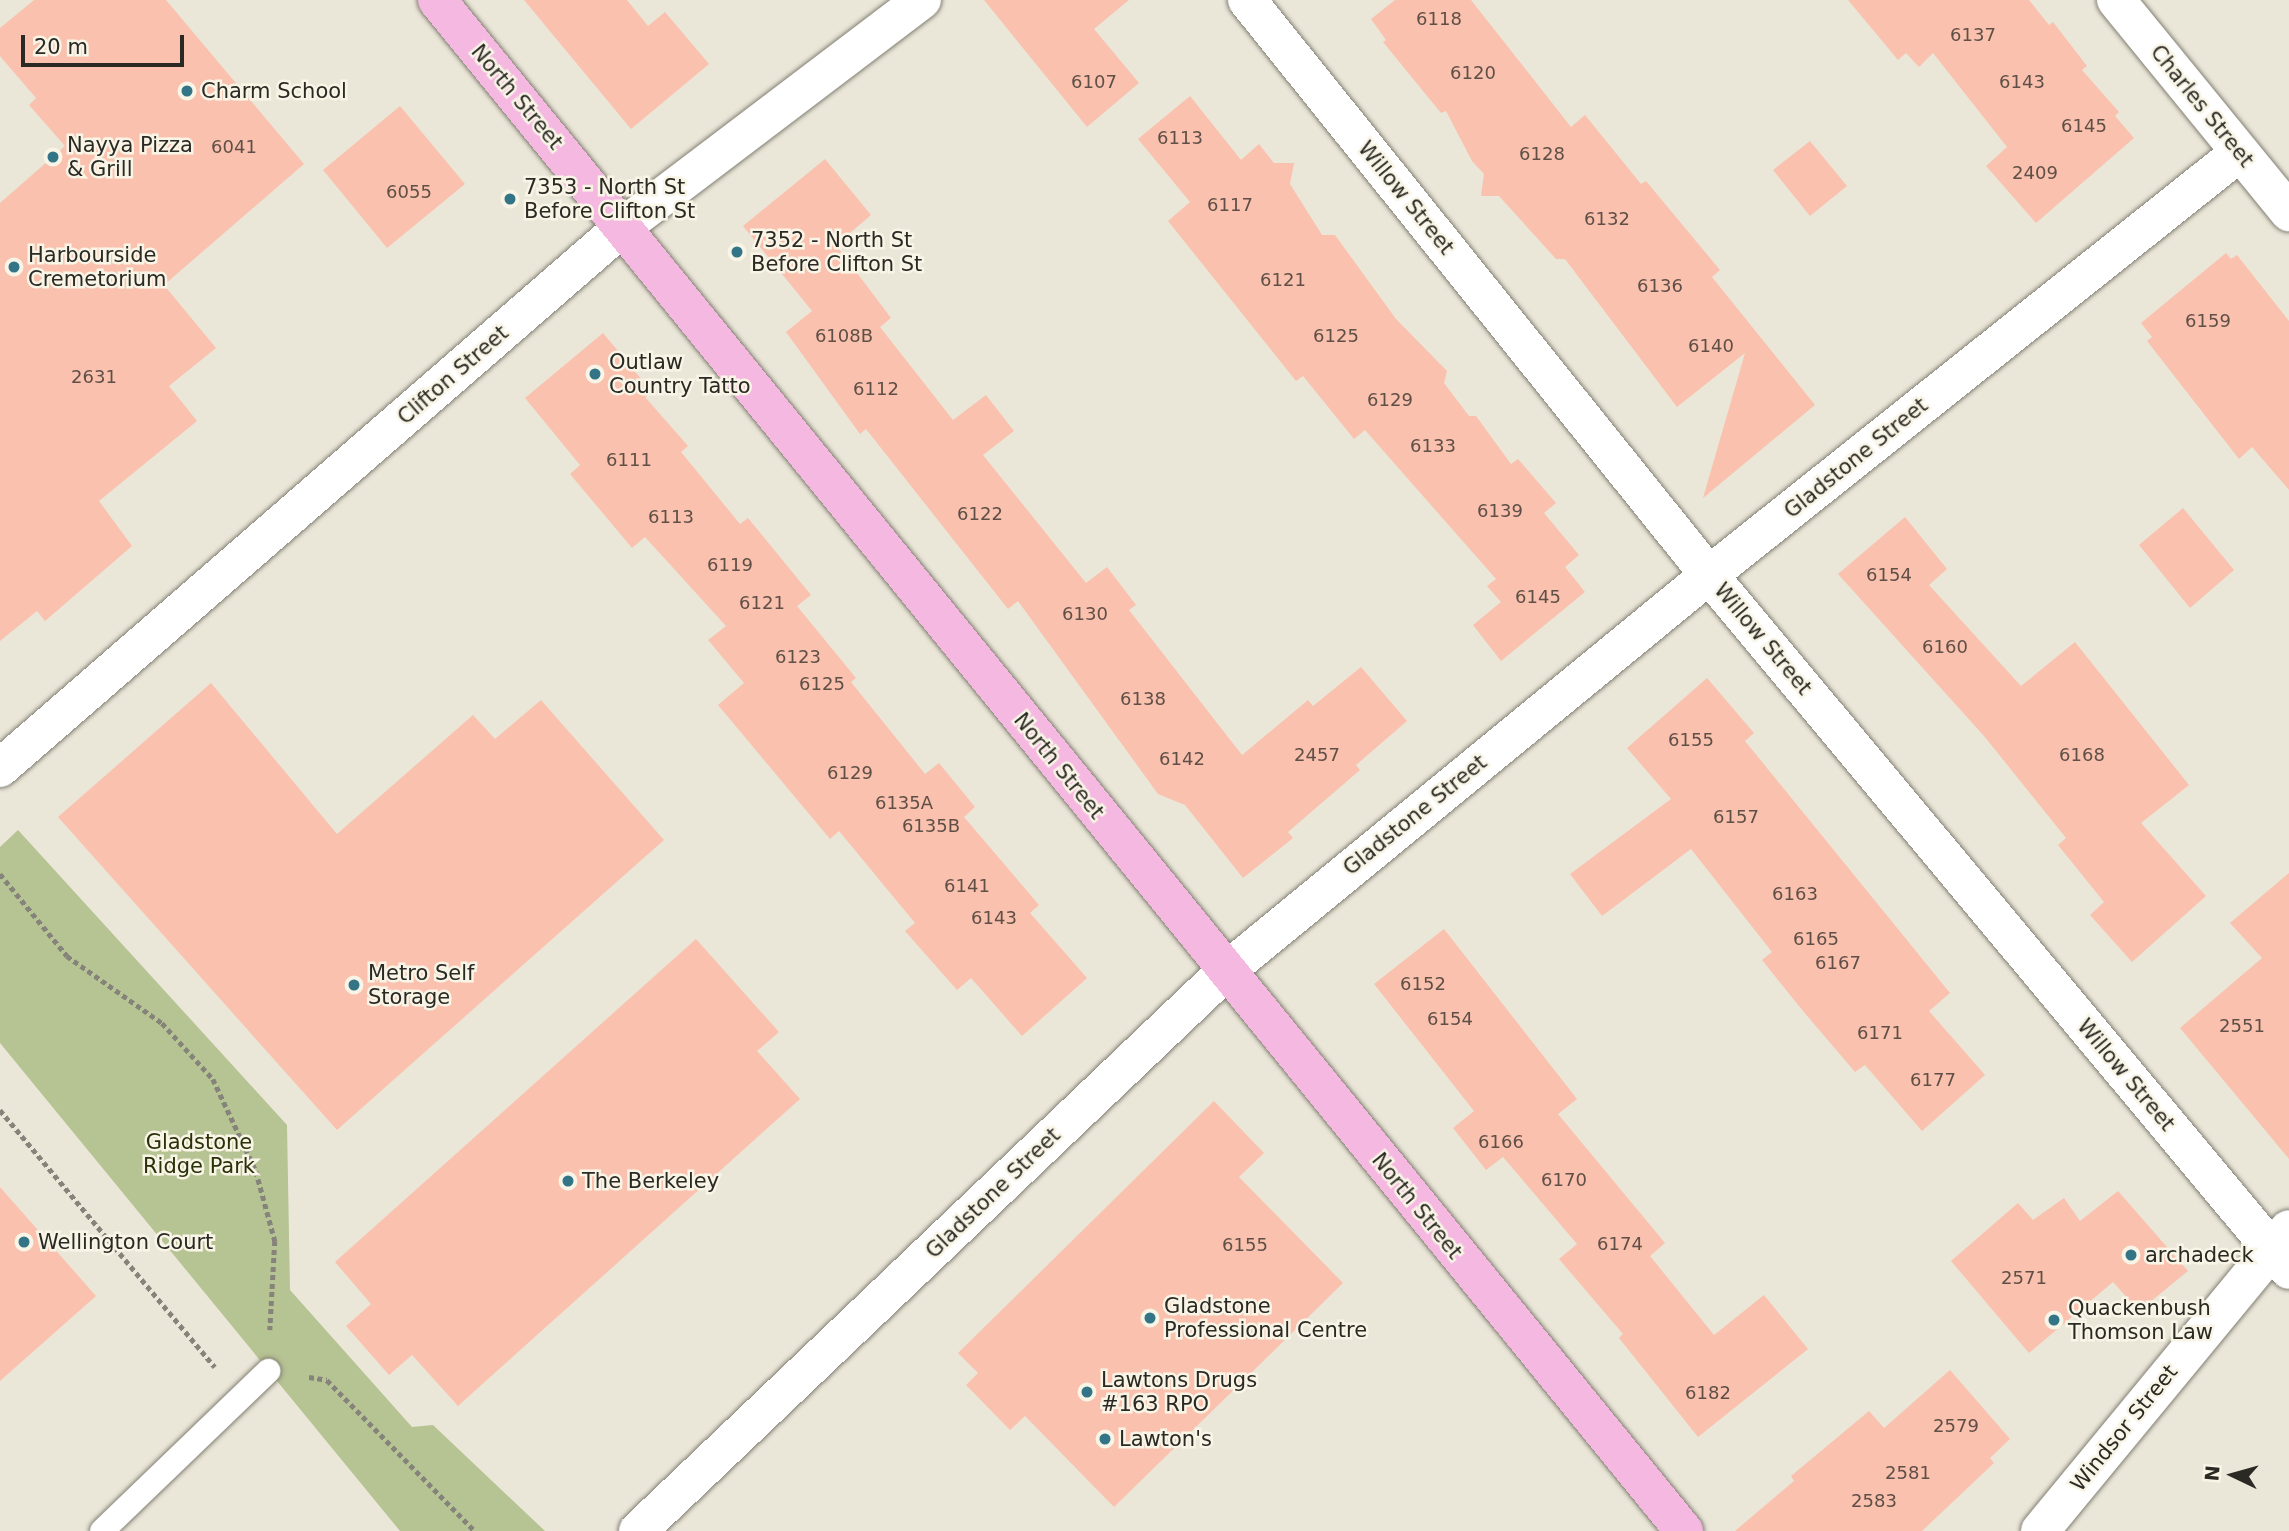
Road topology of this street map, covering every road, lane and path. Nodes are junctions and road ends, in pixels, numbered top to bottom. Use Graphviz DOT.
graph roads {
  1 [pos="437,0"];
  2 [pos="922,0"];
  3 [pos="1247,0"];
  4 [pos="2116,0"];
  5 [pos="2239,153"];
  6 [pos="2289,212"];
  7 [pos="624,226"];
  8 [pos="1709,575"];
  9 [pos="0,768"];
  10 [pos="0,874"];
  11 [pos="1225,972"];
  12 [pos="0,1110"];
  13 [pos="2283,1249"];
  14 [pos="268,1371"];
  15 [pos="240,1397"];
  16 [pos="102,1531"];
  17 [pos="475,1531"];
  18 [pos="638,1531"];
  19 [pos="1684,1531"];
  20 [pos="2040,1531"];
  1 -- 7 [label="main road, North Street"];
  2 -- 7 [label="street, Clifton Street"];
  3 -- 8 [label="street, Willow Street"];
  4 -- 5 [label="street, Charles Street"];
  5 -- 6 [label="street, Charles Street"];
  5 -- 8 [label="street, Gladstone Street"];
  7 -- 9 [label="street, Clifton Street"];
  7 -- 11 [label="main road, North Street"];
  8 -- 11 [label="street, Gladstone Street"];
  8 -- 13 [label="street, Willow Street"];
  10 -- 14 [label="path"];
  11 -- 18 [label="street, Gladstone Street"];
  11 -- 19 [label="main road, North Street"];
  12 -- 15 [label="path"];
  13 -- 20 [label="street, Windsor Street"];
  14 -- 15 [label="lane"];
  14 -- 17 [label="path"];
  15 -- 16 [label="lane"];
}
